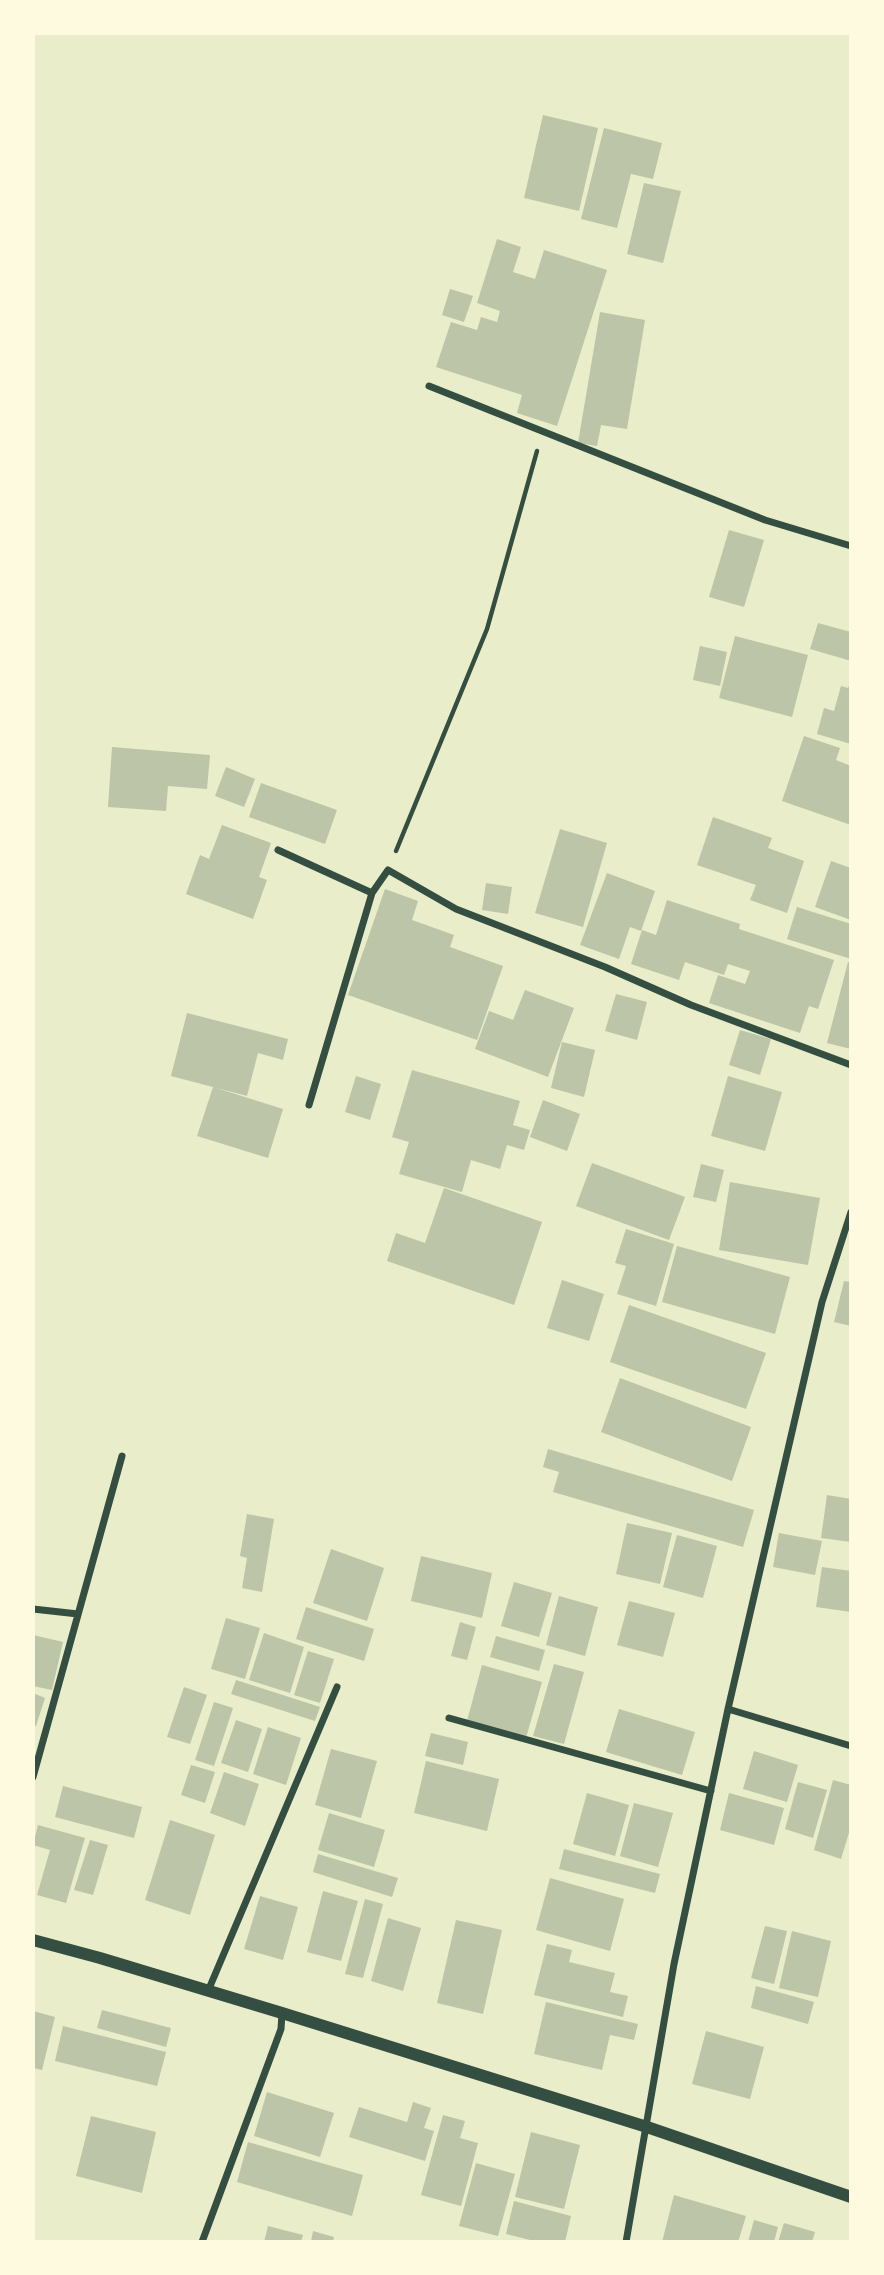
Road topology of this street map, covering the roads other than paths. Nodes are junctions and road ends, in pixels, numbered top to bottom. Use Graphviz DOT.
graph roads {
  1 [pos="429,386"];
  2 [pos="851,546"];
  3 [pos="278,850"];
  4 [pos="372,893"];
  5 [pos="851,1065"];
  6 [pos="309,1105"];
  7 [pos="851,1212"];
  8 [pos="122,1456"];
  9 [pos="33,1609"];
  10 [pos="78,1614"];
  11 [pos="337,1687"];
  12 [pos="728,1709"];
  13 [pos="449,1718"];
  14 [pos="851,1746"];
  15 [pos="33,1777"];
  16 [pos="712,1791"];
  17 [pos="33,1940"];
  18 [pos="208,1990"];
  19 [pos="282,2012"];
  20 [pos="647,2127"];
  21 [pos="851,2197"];
  22 [pos="202,2242"];
  23 [pos="626,2242"];
  1 -- 2 [label="street"];
  3 -- 4 [label="street"];
  4 -- 5 [label="street"];
  4 -- 6 [label="street"];
  7 -- 12 [label="street"];
  8 -- 10 [label="street"];
  9 -- 10 [label="street"];
  10 -- 15 [label="street"];
  11 -- 18 [label="street"];
  12 -- 14 [label="street"];
  12 -- 16 [label="street"];
  13 -- 16 [label="street"];
  16 -- 20 [label="street"];
  17 -- 18 [label="street"];
  18 -- 19 [label="street"];
  19 -- 20 [label="street"];
  19 -- 22 [label="street"];
  20 -- 21 [label="street"];
  20 -- 23 [label="street"];
}
